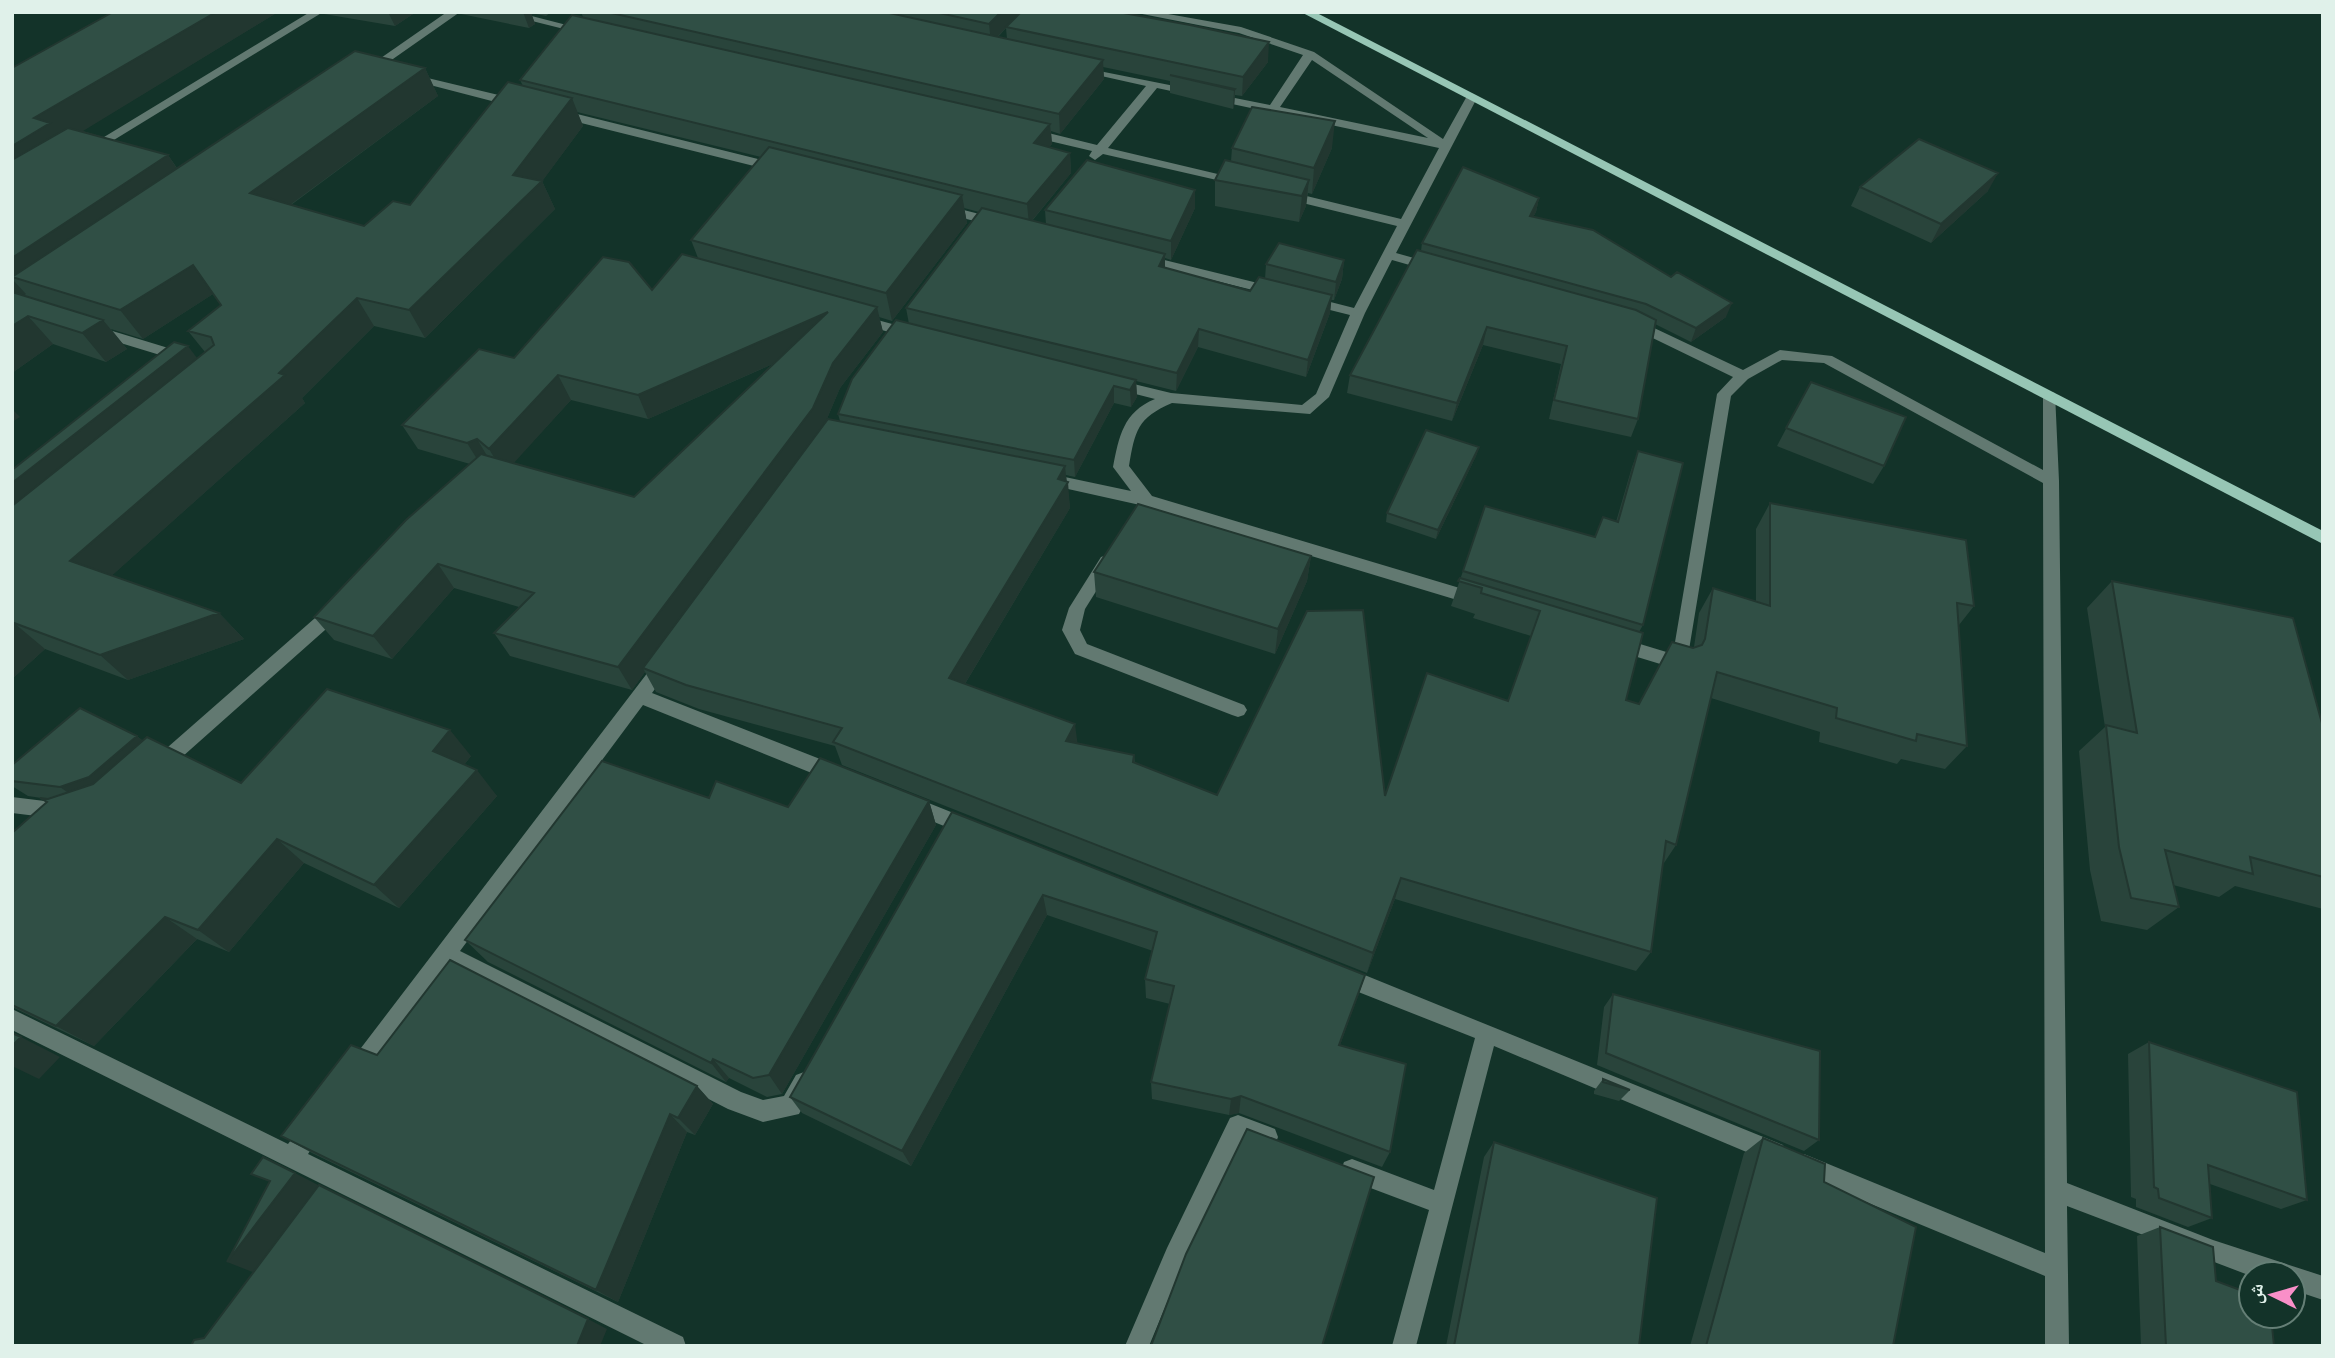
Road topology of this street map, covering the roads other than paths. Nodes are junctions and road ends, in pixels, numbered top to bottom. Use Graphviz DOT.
graph roads {
  1 [pos="318,12"];
  2 [pos="455,12"];
  3 [pos="501,12"];
  4 [pos="1138,12"];
  5 [pos="1306,12"];
  6 [pos="597,34"];
  7 [pos="1310,54"];
  8 [pos="1075,67"];
  9 [pos="374,71"];
  10 [pos="400,74"];
  11 [pos="1154,84"];
  12 [pos="1471,99"];
  13 [pos="1273,109"];
  14 [pos="1019,130"];
  15 [pos="1446,146"];
  16 [pos="1100,149"];
  17 [pos="71,161"];
  18 [pos="1084,170"];
  19 [pos="792,172"];
  20 [pos="1246,185"];
  21 [pos="1273,191"];
  22 [pos="926,205"];
  23 [pos="1405,224"];
  24 [pos="1007,225"];
  25 [pos="1128,255"];
  26 [pos="1388,256"];
  27 [pos="1454,273"];
  28 [pos="1358,313"];
  29 [pos="844,315"];
  30 [pos="1622,320"];
  31 [pos="84,328"];
  32 [pos="924,337"];
  33 [pos="200,363"];
  34 [pos="1743,376"];
  35 [pos="1093,379"];
  36 [pos="2050,397"];
  37 [pos="1171,398"];
  38 [pos="1028,476"];
  39 [pos="2051,481"];
  40 [pos="1146,500"];
  41 [pos="1133,521"];
  42 [pos="2323,538"];
  43 [pos="1119,543"];
  44 [pos="346,600"];
  45 [pos="1499,607"];
  46 [pos="1602,639"];
  47 [pos="672,653"];
  48 [pos="640,696"];
  49 [pos="1238,710"];
  50 [pos="149,774"];
  51 [pos="853,781"];
  52 [pos="890,796"];
  53 [pos="12,805"];
  54 [pos="81,813"];
  55 [pos="953,821"];
  56 [pos="991,836"];
  57 [pos="939,845"];
  58 [pos="446,954"];
  59 [pos="1321,968"];
  60 [pos="12,1020"];
  61 [pos="1487,1033"];
  62 [pos="811,1071"];
  63 [pos="349,1082"];
  64 [pos="325,1114"];
  65 [pos="1289,1146"];
  66 [pos="293,1156"];
  67 [pos="1327,1160"];
  68 [pos="342,1180"];
  69 [pos="2056,1191"];
  70 [pos="325,1202"];
  71 [pos="1442,1204"];
  72 [pos="2238,1260"];
  73 [pos="2056,1269"];
  74 [pos="674,1346"];
  75 [pos="1138,1346"];
  76 [pos="1404,1346"];
  77 [pos="2057,1346"];
  1 -- 17 [label="street"];
  2 -- 9 [label="street"];
  3 -- 6 [label="street"];
  4 -- 7 [label="street"];
  5 -- 12 [label="main road"];
  7 -- 13 [label="street"];
  7 -- 15 [label="street"];
  8 -- 11 [label="street"];
  10 -- 19 [label="street"];
  11 -- 13 [label="street"];
  11 -- 16 [label="street"];
  12 -- 15 [label="street"];
  12 -- 36 [label="main road"];
  13 -- 15 [label="street"];
  14 -- 16 [label="street"];
  15 -- 23 [label="street"];
  16 -- 18 [label="street"];
  16 -- 20 [label="street"];
  21 -- 23 [label="street"];
  22 -- 24 [label="street"];
  23 -- 26 [label="street"];
  25 -- 28 [label="street"];
  26 -- 27 [label="street"];
  26 -- 28 [label="street"];
  28 -- 37 [label="street"];
  29 -- 32 [label="street"];
  30 -- 34 [label="street"];
  31 -- 33 [label="street"];
  34 -- 39 [label="street"];
  34 -- 46 [label="street"];
  35 -- 37 [label="street"];
  36 -- 39 [label="street"];
  36 -- 42 [label="main road"];
  37 -- 40 [label="street"];
  38 -- 40 [label="street"];
  39 -- 69 [label="street"];
  40 -- 41 [label="street"];
  40 -- 45 [label="street"];
  43 -- 49 [label="street"];
  44 -- 50 [label="street"];
  47 -- 48 [label="street"];
  48 -- 51 [label="street"];
  48 -- 58 [label="street"];
  52 -- 55 [label="street"];
  53 -- 54 [label="street"];
  55 -- 56 [label="street"];
  55 -- 57 [label="street"];
  58 -- 62 [label="street"];
  58 -- 63 [label="street"];
  59 -- 61 [label="street"];
  60 -- 66 [label="street"];
  61 -- 71 [label="street"];
  61 -- 73 [label="street"];
  64 -- 66 [label="street"];
  65 -- 75 [label="street"];
  66 -- 68 [label="street"];
  67 -- 71 [label="street"];
  68 -- 70 [label="street"];
  68 -- 74 [label="street"];
  69 -- 72 [label="street"];
  69 -- 73 [label="street"];
  71 -- 76 [label="street"];
  73 -- 77 [label="street"];
}
